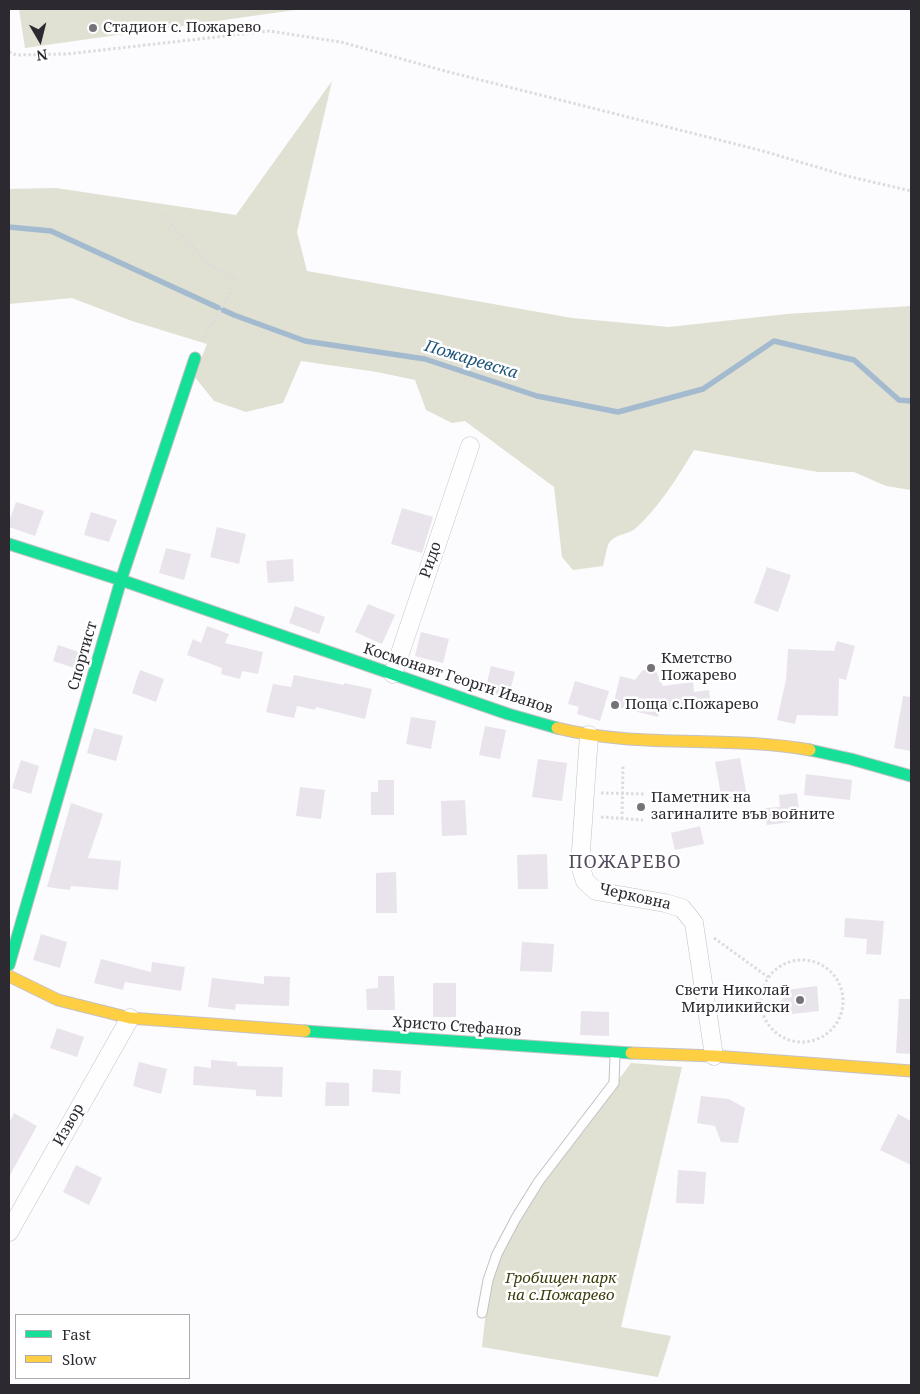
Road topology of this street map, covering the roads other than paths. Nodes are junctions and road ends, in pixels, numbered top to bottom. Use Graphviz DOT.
graph roads {
  1 [pos="195,358"];
  2 [pos="470,446"];
  3 [pos="9,544"];
  4 [pos="121,580"];
  5 [pos="393,674"];
  6 [pos="589,735"];
  7 [pos="911,776"];
  8 [pos="9,966"];
  9 [pos="9,976"];
  10 [pos="130,1018"];
  11 [pos="615,1053"];
  12 [pos="714,1056"];
  13 [pos="911,1071"];
  14 [pos="9,1232"];
  15 [pos="482,1313"];
  1 -- 4 [label="street, Спортист"];
  2 -- 5 [label="street, Ридо"];
  3 -- 4 [label="street, Космонавт Георги Иванов"];
  4 -- 5 [label="street, Космонавт Георги Иванов"];
  4 -- 8 [label="street, Спортист"];
  5 -- 6 [label="street, Космонавт Георги Иванов"];
  6 -- 7 [label="street, Космонавт Георги Иванов"];
  6 -- 12 [label="street, Черковна"];
  9 -- 10 [label="street, Христо Стефанов"];
  10 -- 11 [label="street, Христо Стефанов"];
  10 -- 14 [label="street, Извор"];
  11 -- 12 [label="street, Христо Стефанов"];
  11 -- 15 [label="lane"];
  12 -- 13 [label="street, Христо Стефанов"];
}
